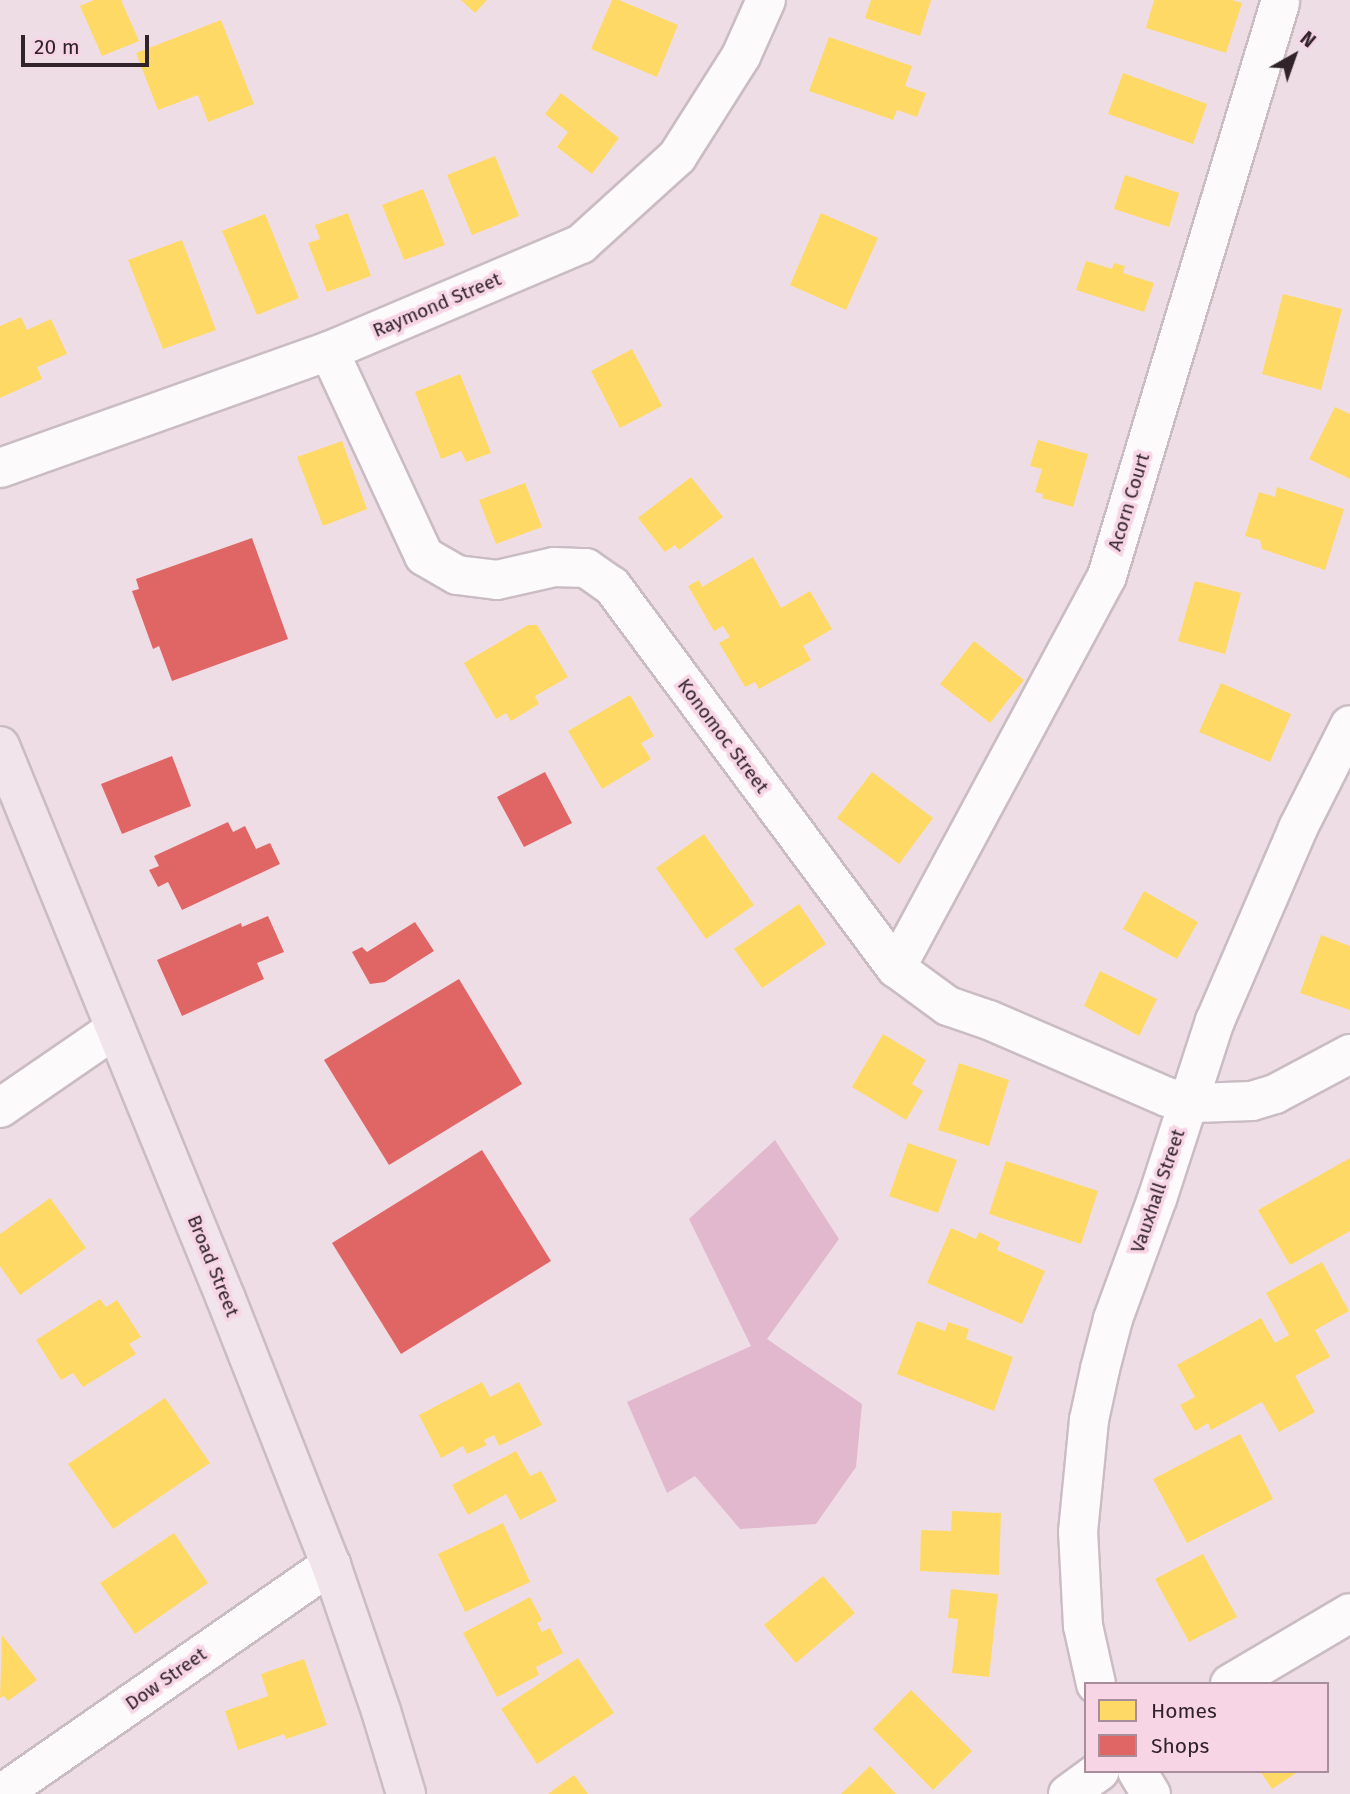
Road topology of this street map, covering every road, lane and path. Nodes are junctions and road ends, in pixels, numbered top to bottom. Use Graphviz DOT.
graph roads {
  1 [pos="766,0"];
  2 [pos="1280,3"];
  3 [pos="329,351"];
  4 [pos="0,468"];
  5 [pos="1350,725"];
  6 [pos="0,746"];
  7 [pos="896,968"];
  8 [pos="116,1029"];
  9 [pos="1350,1054"];
  10 [pos="1188,1101"];
  11 [pos="0,1108"];
  12 [pos="331,1565"];
  13 [pos="1350,1613"];
  14 [pos="1096,1682"];
  15 [pos="1233,1682"];
  16 [pos="1097,1773"];
  17 [pos="1138,1773"];
  18 [pos="1,1794"];
  19 [pos="406,1794"];
  20 [pos="1068,1794"];
  21 [pos="1151,1794"];
  1 -- 3 [label="street, Raymond Street"];
  2 -- 7 [label="street, Acorn Court"];
  3 -- 4 [label="street, Raymond Street"];
  3 -- 7 [label="street, Konomoc Street"];
  5 -- 10 [label="street, Vauxhall Street"];
  6 -- 8 [label="main road, Broad Street"];
  7 -- 10 [label="street, Konomoc Street"];
  8 -- 11 [label="street"];
  8 -- 12 [label="main road, Broad Street"];
  9 -- 10 [label="street, Konomoc Street"];
  10 -- 14 [label="street, Vauxhall Street"];
  12 -- 18 [label="street, Dow Street"];
  12 -- 19 [label="main road, Broad Street"];
  13 -- 15 [label="street"];
  16 -- 20 [label="street"];
  17 -- 21 [label="street"];
}
